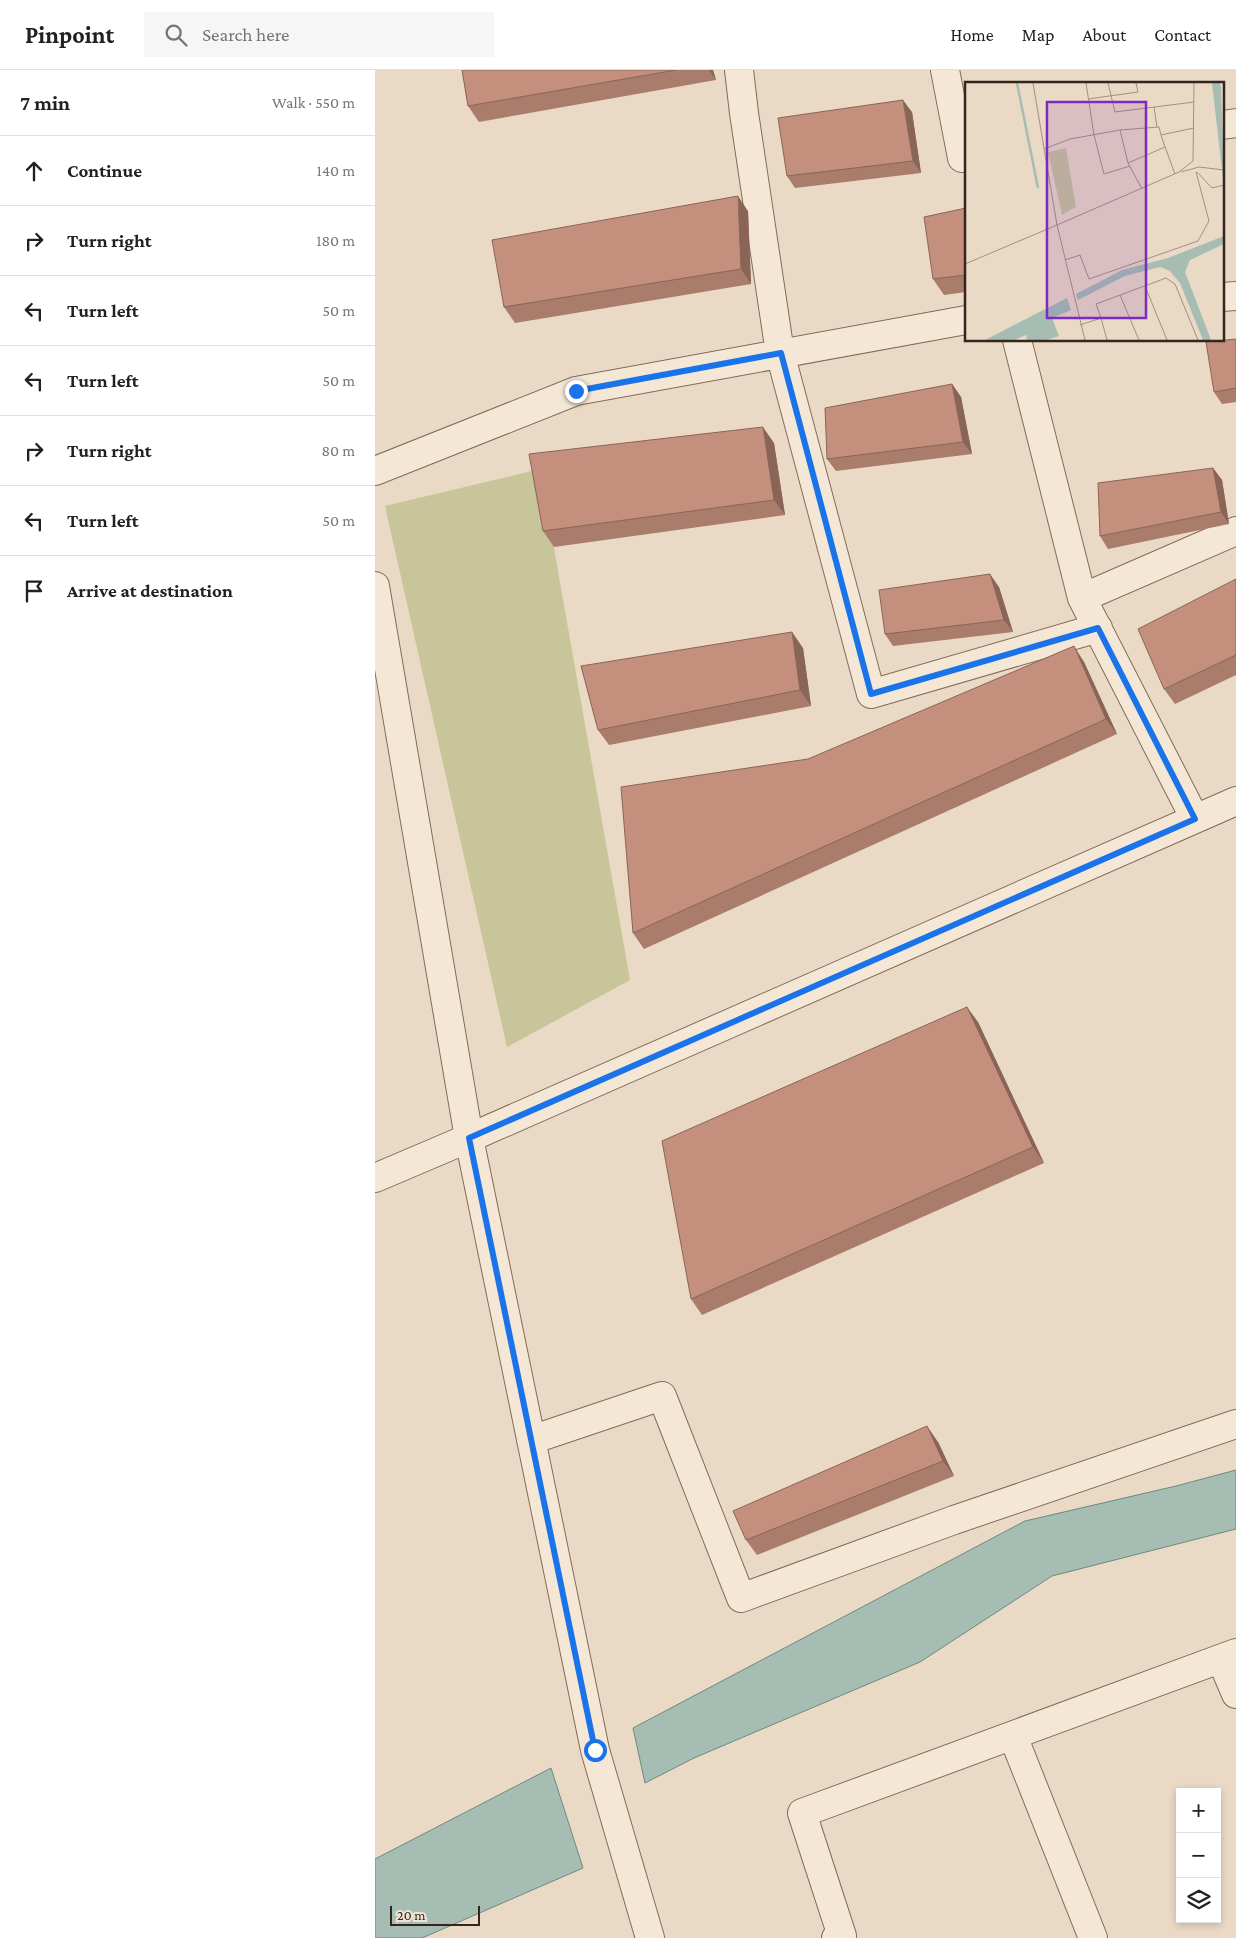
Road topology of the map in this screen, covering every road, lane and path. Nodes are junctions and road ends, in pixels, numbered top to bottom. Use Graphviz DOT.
graph roads {
  1 [pos="739,70"];
  2 [pos="945,70"];
  3 [pos="1236,123"];
  4 [pos="1223,125"];
  5 [pos="965,158"];
  6 [pos="1236,296"];
  7 [pos="1223,297"];
  8 [pos="965,320"];
  9 [pos="1017,341"];
  10 [pos="781,353"];
  11 [pos="375,471"];
  12 [pos="1236,531"];
  13 [pos="375,586"];
  14 [pos="1082,598"];
  15 [pos="1098,628"];
  16 [pos="1236,801"];
  17 [pos="1195,819"];
  18 [pos="469,1138"];
  19 [pos="375,1178"];
  20 [pos="1236,1424"];
  21 [pos="531,1440"];
  22 [pos="1229,1656"];
  23 [pos="1236,1694"];
  24 [pos="1013,1736"];
  25 [pos="840,1937"];
  26 [pos="650,1938"];
  27 [pos="1093,1938"];
  1 -- 10 [label="street"];
  2 -- 5 [label="street"];
  3 -- 4 [label="street"];
  6 -- 7 [label="street"];
  8 -- 10 [label="street"];
  9 -- 14 [label="street"];
  10 -- 11 [label="street"];
  10 -- 15 [label="street"];
  12 -- 14 [label="street"];
  13 -- 18 [label="street"];
  14 -- 15 [label="street"];
  15 -- 17 [label="street"];
  16 -- 17 [label="street"];
  17 -- 18 [label="street"];
  18 -- 19 [label="street"];
  18 -- 21 [label="street"];
  20 -- 21 [label="street"];
  21 -- 26 [label="street"];
  22 -- 23 [label="street"];
  22 -- 24 [label="street"];
  24 -- 25 [label="street"];
  24 -- 27 [label="street"];
}
